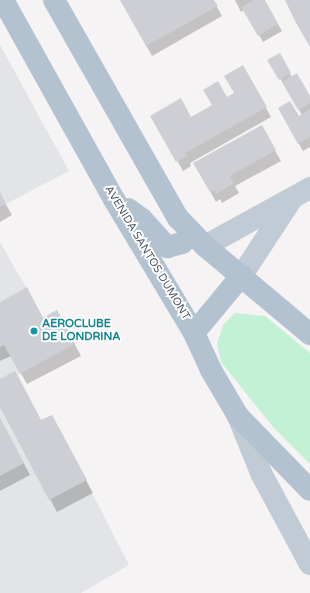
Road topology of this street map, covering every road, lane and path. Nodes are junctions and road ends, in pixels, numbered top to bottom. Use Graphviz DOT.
graph roads {
  1 [pos="3,0"];
  2 [pos="54,0"];
  3 [pos="301,193"];
  4 [pos="115,201"];
  5 [pos="198,240"];
  6 [pos="242,275"];
  7 [pos="194,333"];
  8 [pos="310,334"];
  9 [pos="238,416"];
  10 [pos="310,490"];
  11 [pos="310,564"];
  1 -- 4 [label="main road, AVENIDA SANTOS DUMONT"];
  2 -- 5 [label="main road"];
  3 -- 5 [label="street"];
  3 -- 6 [label="street"];
  4 -- 5 [label="main road"];
  4 -- 7 [label="main road, AVENIDA SANTOS DUMONT"];
  5 -- 6 [label="main road"];
  6 -- 7 [label="main road"];
  6 -- 8 [label="main road"];
  7 -- 9 [label="main road, AVENIDA SANTOS DUMONT"];
  9 -- 10 [label="main road, AVENIDA SANTOS DUMONT"];
  9 -- 11 [label="street"];
}
